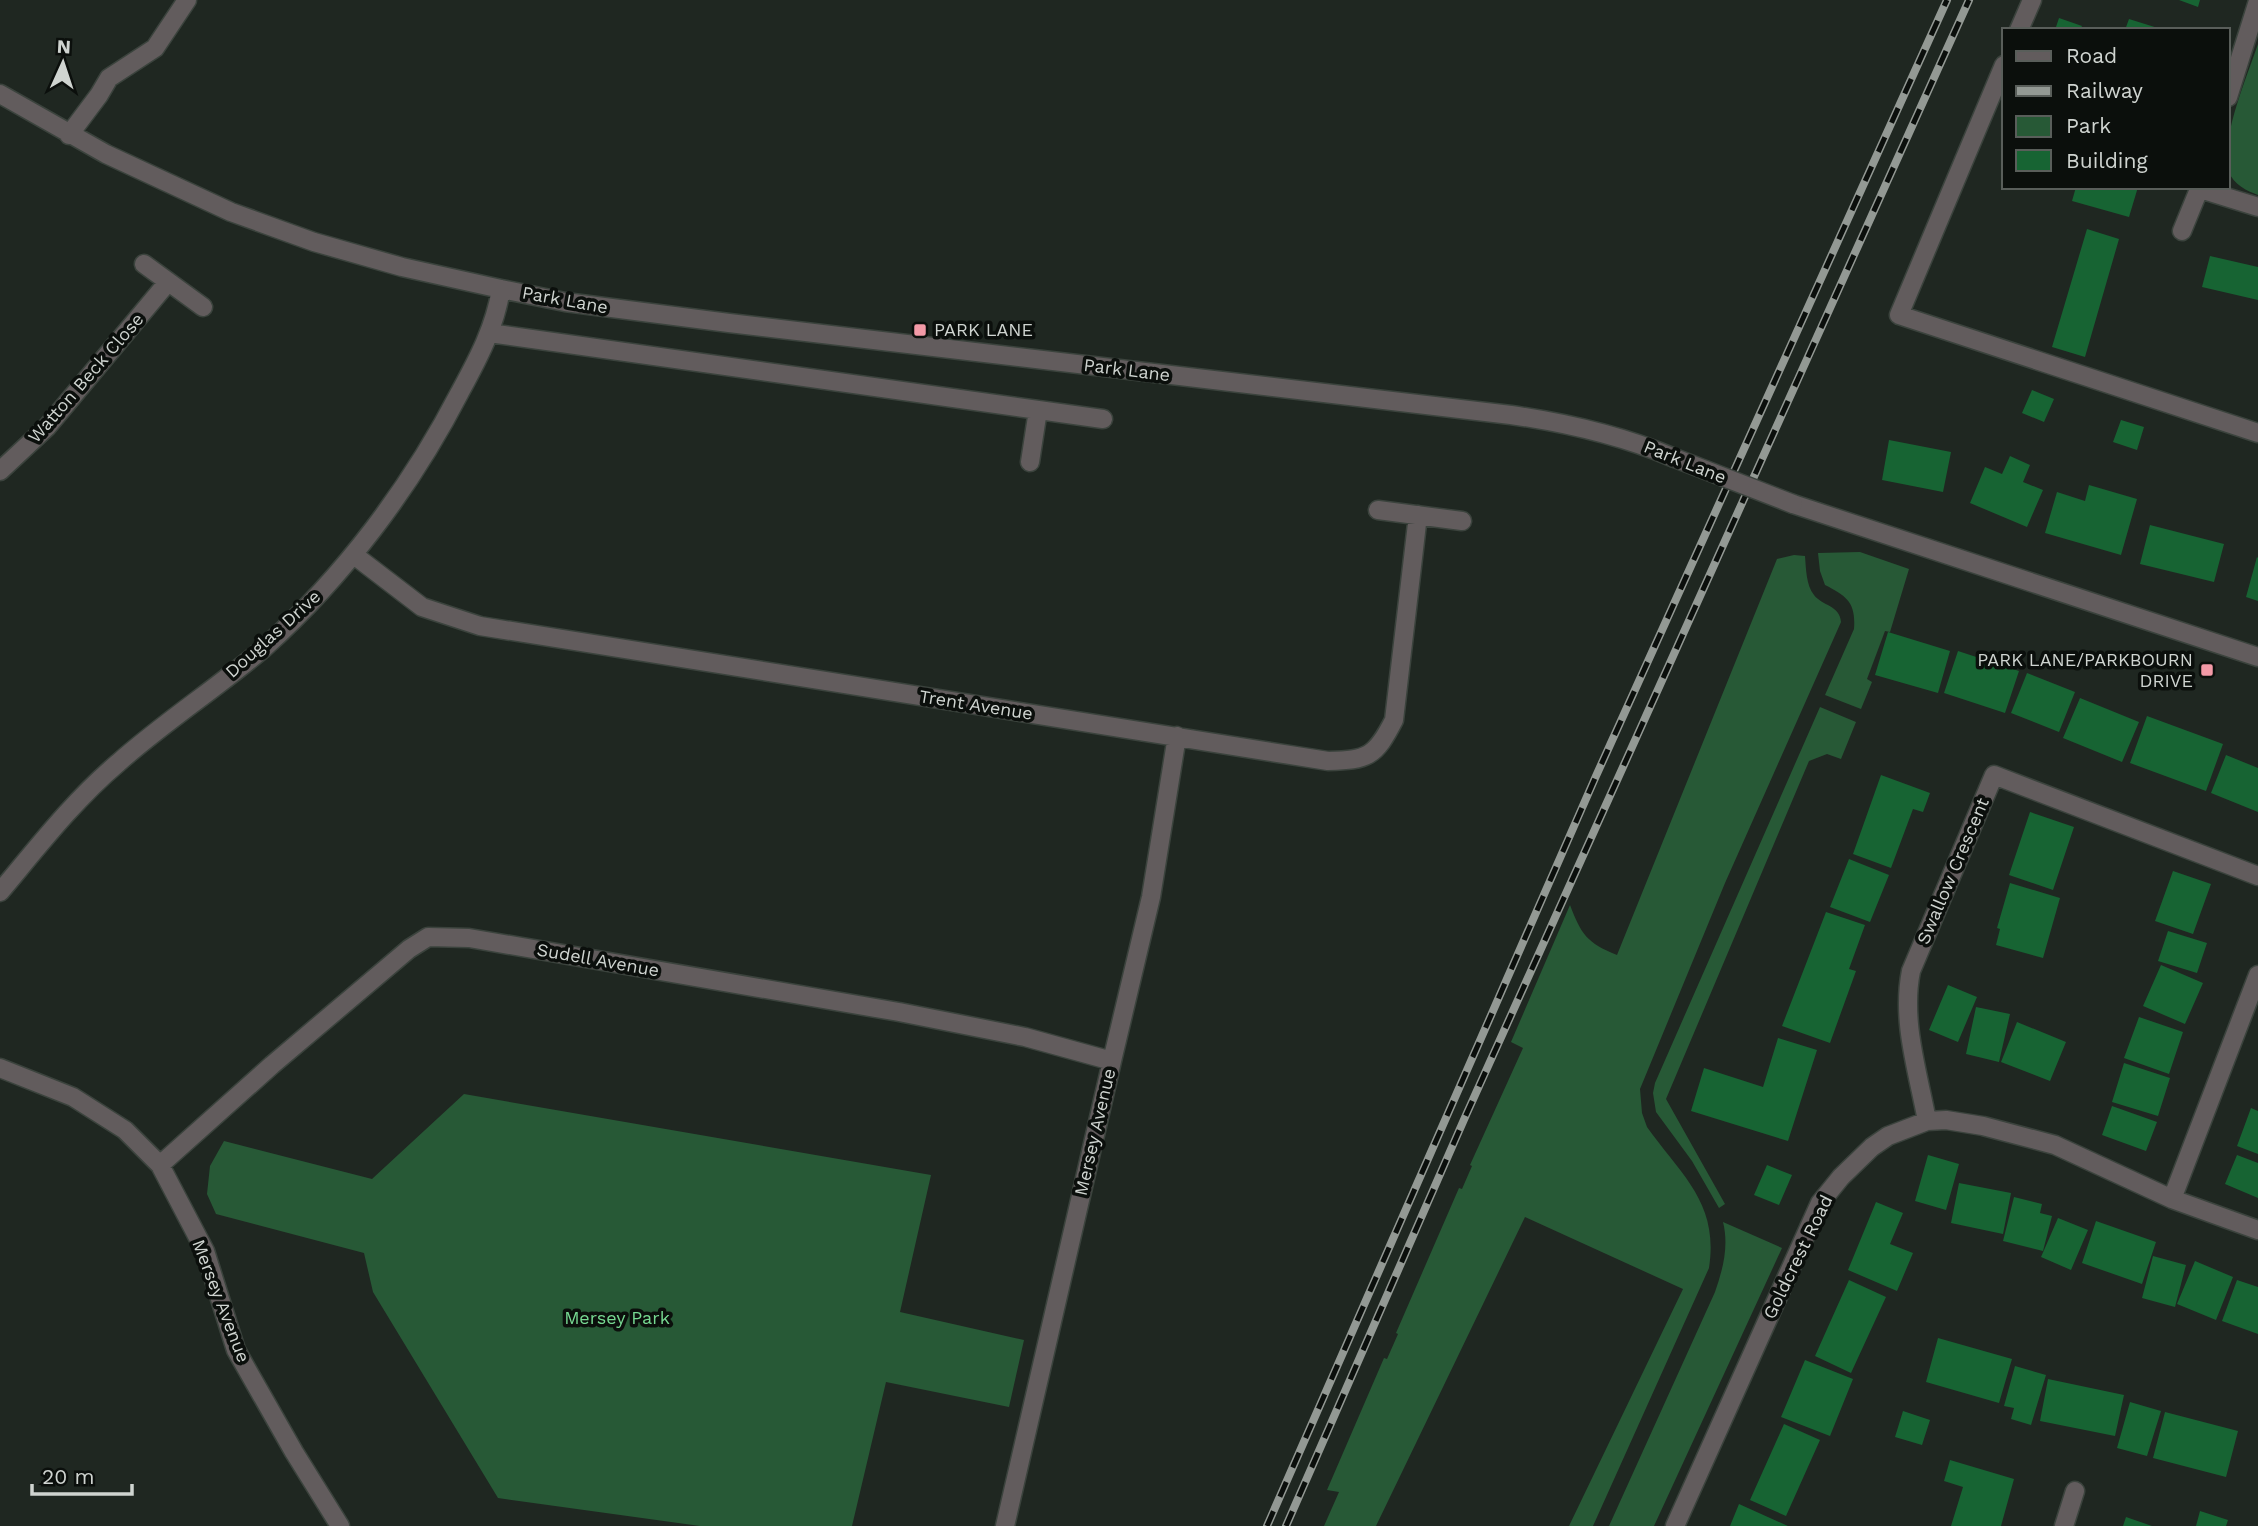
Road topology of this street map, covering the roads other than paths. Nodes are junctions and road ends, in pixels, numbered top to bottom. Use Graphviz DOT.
graph roads {
  1 [pos="187,0"];
  2 [pos="2032,0"];
  3 [pos="2258,1"];
  4 [pos="2020,28"];
  5 [pos="2002,70"];
  6 [pos="2230,91"];
  7 [pos="0,94"];
  8 [pos="69,135"];
  9 [pos="2200,189"];
  10 [pos="2203,189"];
  11 [pos="2258,207"];
  12 [pos="2182,231"];
  13 [pos="144,264"];
  14 [pos="168,282"];
  15 [pos="501,289"];
  16 [pos="203,307"];
  17 [pos="489,334"];
  18 [pos="1038,411"];
  19 [pos="1103,419"];
  20 [pos="2258,433"];
  21 [pos="1030,462"];
  22 [pos="0,471"];
  23 [pos="1378,510"];
  24 [pos="1418,515"];
  25 [pos="1462,522"];
  26 [pos="354,555"];
  27 [pos="2258,657"];
  28 [pos="1177,736"];
  29 [pos="2258,876"];
  30 [pos="0,892"];
  31 [pos="2258,975"];
  32 [pos="1112,1061"];
  33 [pos="0,1068"];
  34 [pos="1927,1122"];
  35 [pos="160,1165"];
  36 [pos="2172,1199"];
  37 [pos="2258,1230"];
  38 [pos="2075,1491"];
  39 [pos="340,1526"];
  40 [pos="1005,1526"];
  41 [pos="1675,1526"];
  42 [pos="2064,1526"];
  1 -- 8 [label="street"];
  2 -- 4 [label="street"];
  3 -- 6 [label="street"];
  5 -- 20 [label="street"];
  7 -- 8 [label="street, Park Lane"];
  8 -- 15 [label="street, Park Lane"];
  9 -- 12 [label="street"];
  10 -- 11 [label="street"];
  13 -- 14 [label="street"];
  14 -- 16 [label="street"];
  14 -- 22 [label="street, Watton Beck Close"];
  15 -- 17 [label="street, Douglas Drive"];
  15 -- 27 [label="street, Park Lane, bridge"];
  17 -- 18 [label="street"];
  17 -- 26 [label="street, Douglas Drive"];
  18 -- 19 [label="street"];
  18 -- 21 [label="street"];
  23 -- 24 [label="street"];
  24 -- 25 [label="street"];
  24 -- 28 [label="street, Trent Avenue"];
  26 -- 28 [label="street, Trent Avenue"];
  26 -- 30 [label="street, Douglas Drive"];
  28 -- 32 [label="street, Mersey Avenue"];
  29 -- 34 [label="street, Swallow Crescent"];
  31 -- 36 [label="street"];
  32 -- 35 [label="street, Sudell Avenue"];
  32 -- 40 [label="street, Mersey Avenue"];
  33 -- 35 [label="street, Mersey Avenue"];
  34 -- 36 [label="street, Goldcrest Road"];
  34 -- 41 [label="street, Goldcrest Road"];
  35 -- 39 [label="street, Mersey Avenue"];
  36 -- 37 [label="street, Goldcrest Road"];
  38 -- 42 [label="street"];
}
